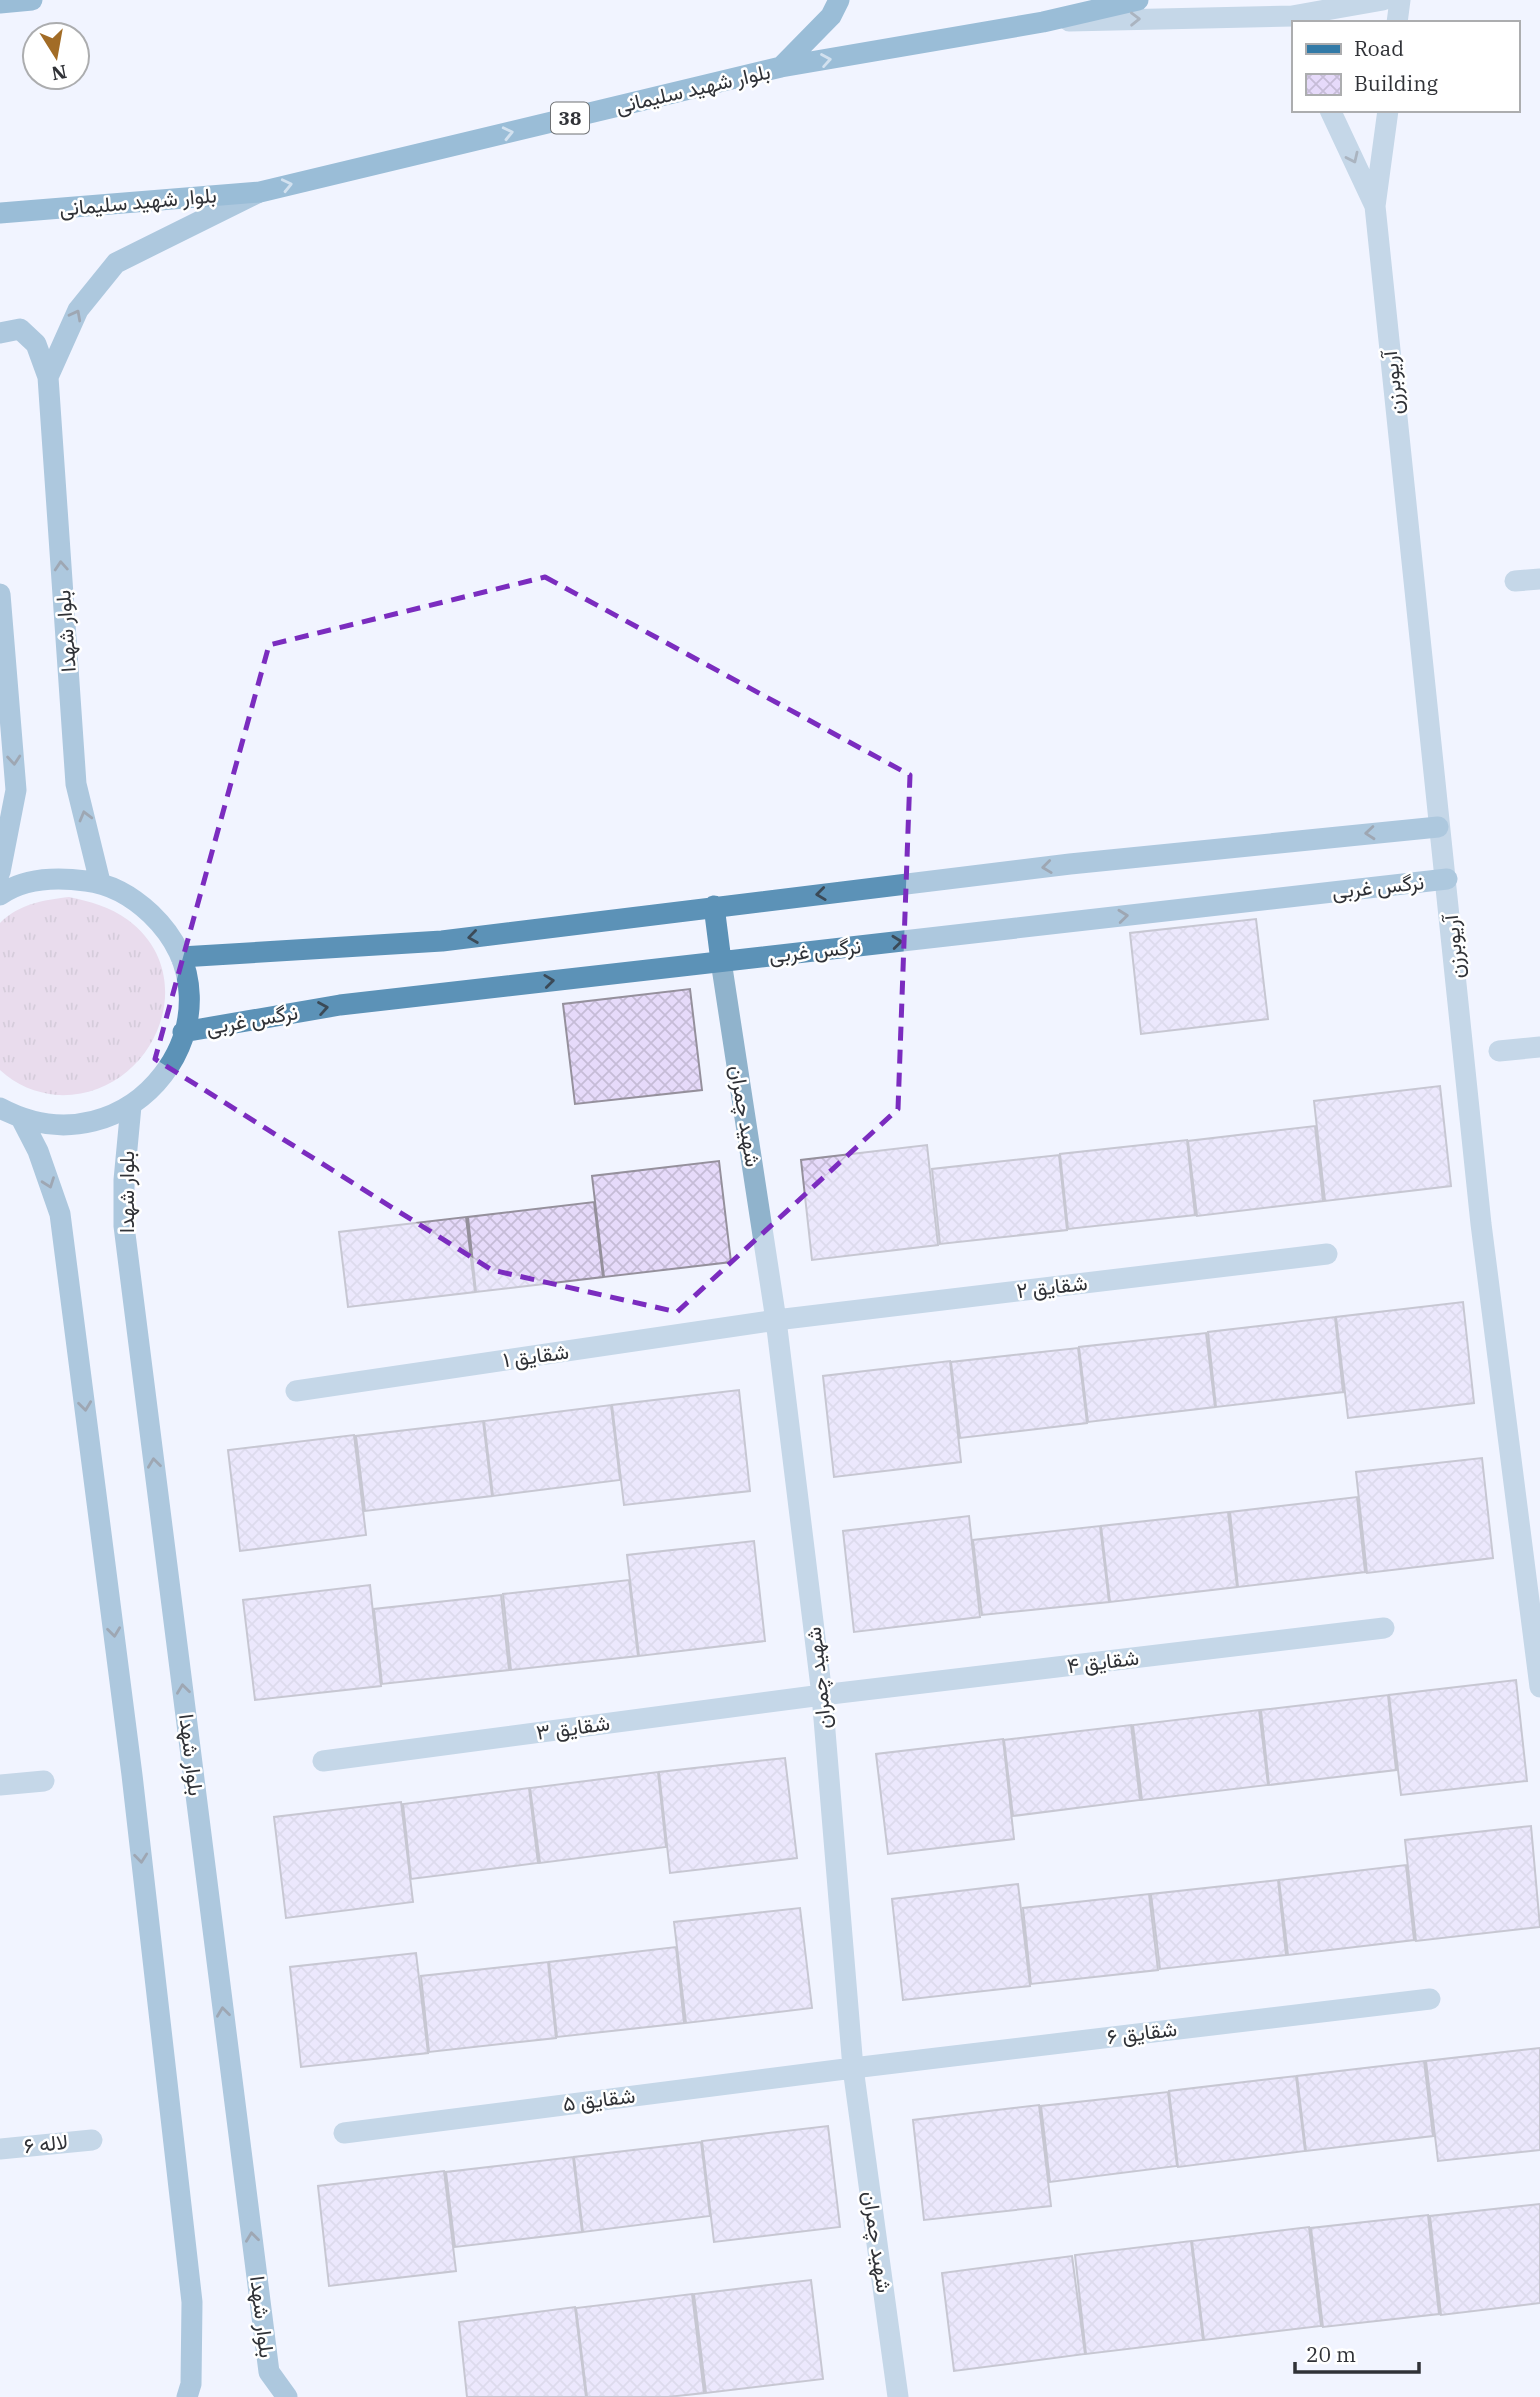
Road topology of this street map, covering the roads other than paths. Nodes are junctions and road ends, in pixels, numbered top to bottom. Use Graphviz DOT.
graph roads {
  1 [pos="32,0"];
  2 [pos="839,0"];
  3 [pos="1138,0"];
  4 [pos="1383,0"];
  5 [pos="1400,0"];
  6 [pos="0,3"];
  7 [pos="1293,19"];
  8 [pos="1397,21"];
  9 [pos="1042,22"];
  10 [pos="781,67"];
  11 [pos="1331,112"];
  12 [pos="1388,112"];
  13 [pos="260,192"];
  14 [pos="1375,206"];
  15 [pos="0,213"];
  16 [pos="0,333"];
  17 [pos="48,377"];
  18 [pos="1540,579"];
  19 [pos="1515,581"];
  20 [pos="0,594"];
  21 [pos="1438,827"];
  22 [pos="0,872"];
  23 [pos="1447,879"];
  24 [pos="100,882"];
  25 [pos="0,895"];
  26 [pos="714,906"];
  27 [pos="181,957"];
  28 [pos="721,961"];
  29 [pos="183,1032"];
  30 [pos="1540,1047"];
  31 [pos="1499,1051"];
  32 [pos="131,1106"];
  33 [pos="0,1108"];
  34 [pos="22,1120"];
  35 [pos="1328,1254"];
  36 [pos="776,1320"];
  37 [pos="296,1391"];
  38 [pos="1384,1629"];
  39 [pos="1540,1687"];
  40 [pos="822,1695"];
  41 [pos="323,1761"];
  42 [pos="44,1781"];
  43 [pos="0,1785"];
  44 [pos="1430,1999"];
  45 [pos="853,2068"];
  46 [pos="344,2133"];
  47 [pos="92,2140"];
  48 [pos="0,2149"];
  49 [pos="187,2397"];
  50 [pos="287,2397"];
  51 [pos="898,2397"];
  1 -- 6 [label="main road"];
  2 -- 10 [label="main road"];
  3 -- 9 [label="main road, بلوار شهید سلیمانی / 38"];
  4 -- 7 [label="street"];
  5 -- 8 [label="street"];
  9 -- 7 [label="street, one-way"];
  10 -- 9 [label="main road, بلوار شهید سلیمانی / 38, one-way"];
  13 -- 10 [label="main road, بلوار شهید سلیمانی / 38, one-way"];
  11 -- 14 [label="street, one-way"];
  12 -- 14 [label="street"];
  13 -- 15 [label="main road, بلوار شهید سلیمانی / 38"];
  17 -- 13 [label="street, one-way"];
  14 -- 21 [label="street, آریوبرزن"];
  16 -- 17 [label="street"];
  24 -- 17 [label="street, بلوار شهدا, one-way"];
  18 -- 19 [label="street"];
  20 -- 22 [label="street, one-way"];
  21 -- 23 [label="street, آریوبرزن"];
  21 -- 26 [label="street, one-way"];
  28 -- 23 [label="street, نرگس غربی, one-way"];
  23 -- 39 [label="street, آریوبرزن"];
  24 -- 25 [label="street"];
  24 -- 27 [label="street"];
  26 -- 27 [label="street, one-way"];
  26 -- 28 [label="street"];
  27 -- 29 [label="street"];
  29 -- 28 [label="street, نرگس غربی, one-way"];
  28 -- 36 [label="street, شهید چمران"];
  29 -- 32 [label="street"];
  30 -- 31 [label="street"];
  32 -- 34 [label="street"];
  50 -- 32 [label="street, بلوار شهدا, one-way"];
  33 -- 34 [label="street"];
  34 -- 49 [label="street, one-way"];
  35 -- 36 [label="street, شقایق ۲"];
  36 -- 37 [label="street, شقایق ۱"];
  36 -- 40 [label="street, شهید چمران"];
  38 -- 40 [label="street, شقایق ۴"];
  40 -- 41 [label="street, شقایق ۳"];
  40 -- 45 [label="street, شهید چمران"];
  42 -- 43 [label="street"];
  44 -- 45 [label="street, شقایق ۶"];
  45 -- 46 [label="street, شقایق ۵"];
  45 -- 51 [label="street, شهید چمران"];
  47 -- 48 [label="street, لاله ۶"];
}
